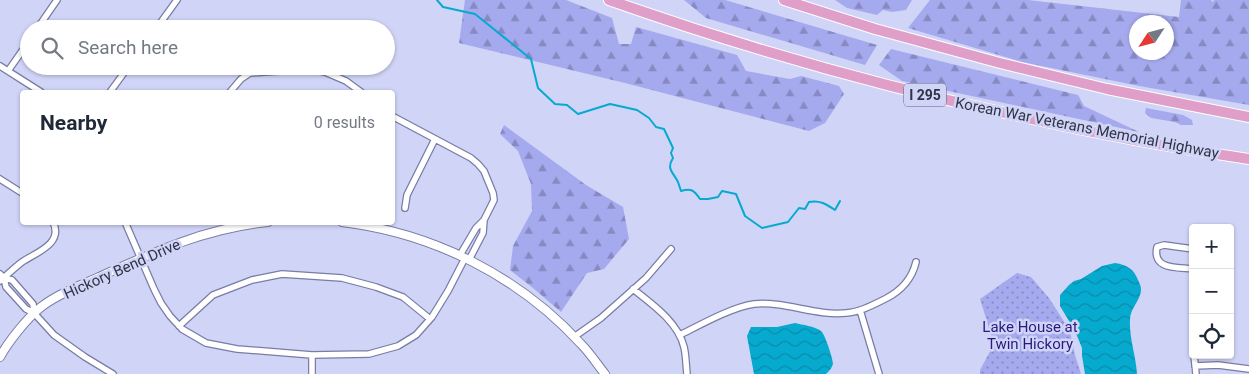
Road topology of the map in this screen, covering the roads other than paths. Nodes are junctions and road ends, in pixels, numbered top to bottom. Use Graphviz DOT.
graph roads {
  1 [pos="57,0"];
  2 [pos="177,0"];
  3 [pos="610,0"];
  4 [pos="784,0"];
  5 [pos="43,20"];
  6 [pos="163,20"];
  7 [pos="20,54"];
  8 [pos="0,66"];
  9 [pos="8,71"];
  10 [pos="122,75"];
  11 [pos="246,75"];
  12 [pos="332,75"];
  13 [pos="38,90"];
  14 [pos="111,90"];
  15 [pos="232,90"];
  16 [pos="359,90"];
  17 [pos="1222,111"];
  18 [pos="1249,112"];
  19 [pos="395,118"];
  20 [pos="1249,118"];
  21 [pos="435,139"];
  22 [pos="1249,159"];
  23 [pos="0,179"];
  24 [pos="20,192"];
  25 [pos="405,208"];
  26 [pos="484,220"];
  27 [pos="54,225"];
  28 [pos="126,225"];
  29 [pos="244,225"];
  30 [pos="359,225"];
  31 [pos="1189,248"];
  32 [pos="671,249"];
  33 [pos="465,257"];
  34 [pos="140,258"];
  35 [pos="916,262"];
  36 [pos="1189,269"];
  37 [pos="1,278"];
  38 [pos="633,289"];
  39 [pos="860,310"];
  40 [pos="34,313"];
  41 [pos="430,320"];
  42 [pos="179,326"];
  43 [pos="680,335"];
  44 [pos="574,337"];
  45 [pos="312,355"];
  46 [pos="0,357"];
  47 [pos="1194,359"];
  48 [pos="1195,366"];
  49 [pos="1249,369"];
  50 [pos="113,374"];
  51 [pos="312,374"];
  52 [pos="605,374"];
  53 [pos="687,374"];
  54 [pos="879,374"];
  55 [pos="1196,374"];
  1 -- 5 [label="street"];
  2 -- 6 [label="street"];
  3 -- 22 [label="highway, Korean War Veterans Memorial Highway / I 295"];
  4 -- 17 [label="highway"];
  7 -- 9 [label="street"];
  8 -- 9 [label="street"];
  9 -- 13 [label="street"];
  10 -- 14 [label="street"];
  11 -- 15 [label="street"];
  12 -- 16 [label="street"];
  17 -- 18 [label="highway"];
  17 -- 20 [label="highway"];
  19 -- 21 [label="street"];
  21 -- 25 [label="street"];
  21 -- 26 [label="street"];
  23 -- 24 [label="street"];
  26 -- 33 [label="street"];
  26 -- 33 [label="street"];
  27 -- 37 [label="street"];
  28 -- 34 [label="street"];
  29 -- 34 [label="street, Hickory Bend Drive"];
  30 -- 33 [label="street"];
  31 -- 36 [label="street"];
  32 -- 38 [label="street"];
  33 -- 41 [label="street"];
  33 -- 44 [label="street"];
  34 -- 40 [label="street, Hickory Bend Drive"];
  34 -- 42 [label="street"];
  35 -- 39 [label="street"];
  37 -- 40 [label="street"];
  37 -- 40 [label="street"];
  38 -- 43 [label="street"];
  38 -- 44 [label="street"];
  39 -- 43 [label="street"];
  39 -- 54 [label="street"];
  40 -- 46 [label="street, Hickory Bend Drive"];
  40 -- 50 [label="street"];
  41 -- 42 [label="street"];
  41 -- 45 [label="street"];
  42 -- 45 [label="street"];
  43 -- 53 [label="street"];
  44 -- 52 [label="street"];
  45 -- 51 [label="street"];
  47 -- 48 [label="street"];
  48 -- 49 [label="street"];
  48 -- 55 [label="street"];
}
